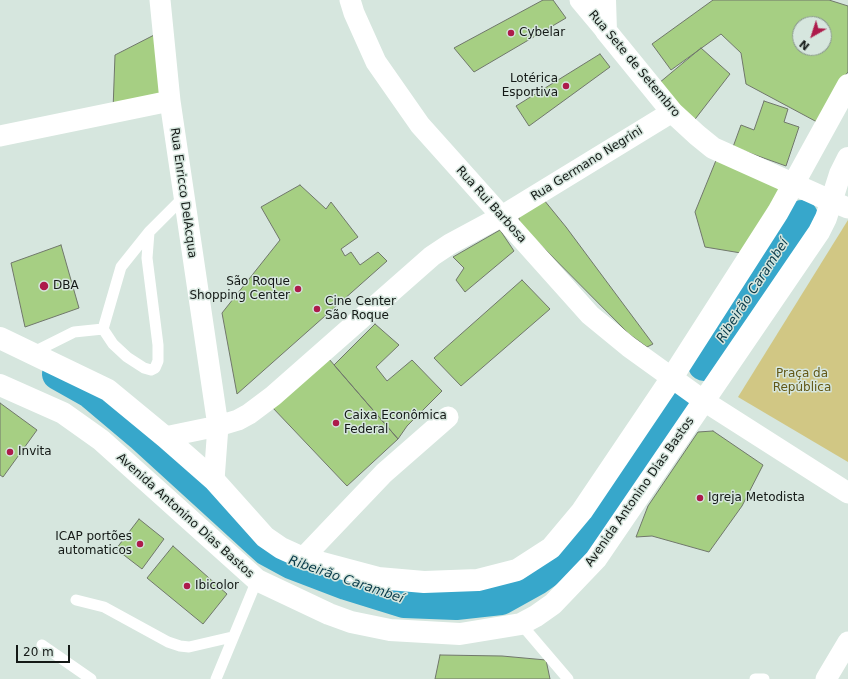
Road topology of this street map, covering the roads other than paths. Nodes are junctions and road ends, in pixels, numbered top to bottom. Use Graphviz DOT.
graph roads {
  1 [pos="160,0"];
  2 [pos="350,0"];
  3 [pos="580,0"];
  4 [pos="605,0"];
  5 [pos="606,31"];
  6 [pos="848,85"];
  7 [pos="170,102"];
  8 [pos="672,112"];
  9 [pos="0,136"];
  10 [pos="848,158"];
  11 [pos="794,183"];
  12 [pos="184,197"];
  13 [pos="839,204"];
  14 [pos="502,216"];
  15 [pos="149,232"];
  16 [pos="103,329"];
  17 [pos="0,338"];
  18 [pos="32,353"];
  19 [pos="671,379"];
  20 [pos="0,385"];
  21 [pos="704,401"];
  22 [pos="448,417"];
  23 [pos="218,426"];
  24 [pos="165,437"];
  25 [pos="214,480"];
  26 [pos="848,493"];
  27 [pos="303,558"];
  28 [pos="257,580"];
  29 [pos="76,600"];
  30 [pos="521,624"];
  31 [pos="232,637"];
  32 [pos="848,642"];
  33 [pos="42,645"];
  34 [pos="91,679"];
  35 [pos="216,679"];
  36 [pos="568,679"];
  37 [pos="755,679"];
  38 [pos="764,679"];
  39 [pos="826,679"];
  1 -- 7 [label="street, Rua Enricco DelAcqua"];
  2 -- 14 [label="street, Rua Rui Barbosa"];
  3 -- 5 [label="street, Rua Sete de Setembro"];
  4 -- 5 [label="main road"];
  5 -- 8 [label="main road, Rua Sete de Setembro"];
  6 -- 11 [label="main road"];
  7 -- 9 [label="street"];
  7 -- 12 [label="street, Rua Enricco DelAcqua"];
  8 -- 11 [label="main road, Rua Sete de Setembro"];
  8 -- 14 [label="street, Rua Germano Negrini"];
  10 -- 13 [label="main road, Avenida Antonino Dias Bastos"];
  11 -- 13 [label="main road"];
  11 -- 19 [label="main road"];
  12 -- 15 [label="lane"];
  12 -- 23 [label="street, Rua Enricco DelAcqua"];
  13 -- 21 [label="main road, Avenida Antonino Dias Bastos"];
  14 -- 19 [label="street, Rua Rui Barbosa"];
  14 -- 23 [label="street, Rua Germano Negrini"];
  15 -- 16 [label="lane"];
  15 -- 16 [label="lane"];
  16 -- 18 [label="lane"];
  17 -- 18 [label="main road"];
  18 -- 24 [label="main road"];
  19 -- 21 [label="street, Rua Rui Barbosa"];
  19 -- 27 [label="main road"];
  20 -- 28 [label="main road, Avenida Antonino Dias Bastos"];
  21 -- 26 [label="street"];
  21 -- 30 [label="main road, Avenida Antonino Dias Bastos"];
  22 -- 27 [label="street"];
  23 -- 24 [label="street, Rua Germano Negrini"];
  23 -- 25 [label="street, Rua Enricco DelAcqua"];
  24 -- 25 [label="main road"];
  25 -- 27 [label="main road"];
  28 -- 30 [label="main road, Avenida Antonino Dias Bastos"];
  28 -- 31 [label="lane"];
  29 -- 31 [label="lane"];
  30 -- 36 [label="lane"];
  31 -- 35 [label="lane"];
  32 -- 39 [label="street"];
  33 -- 34 [label="lane"];
  37 -- 38 [label="lane"];
}
